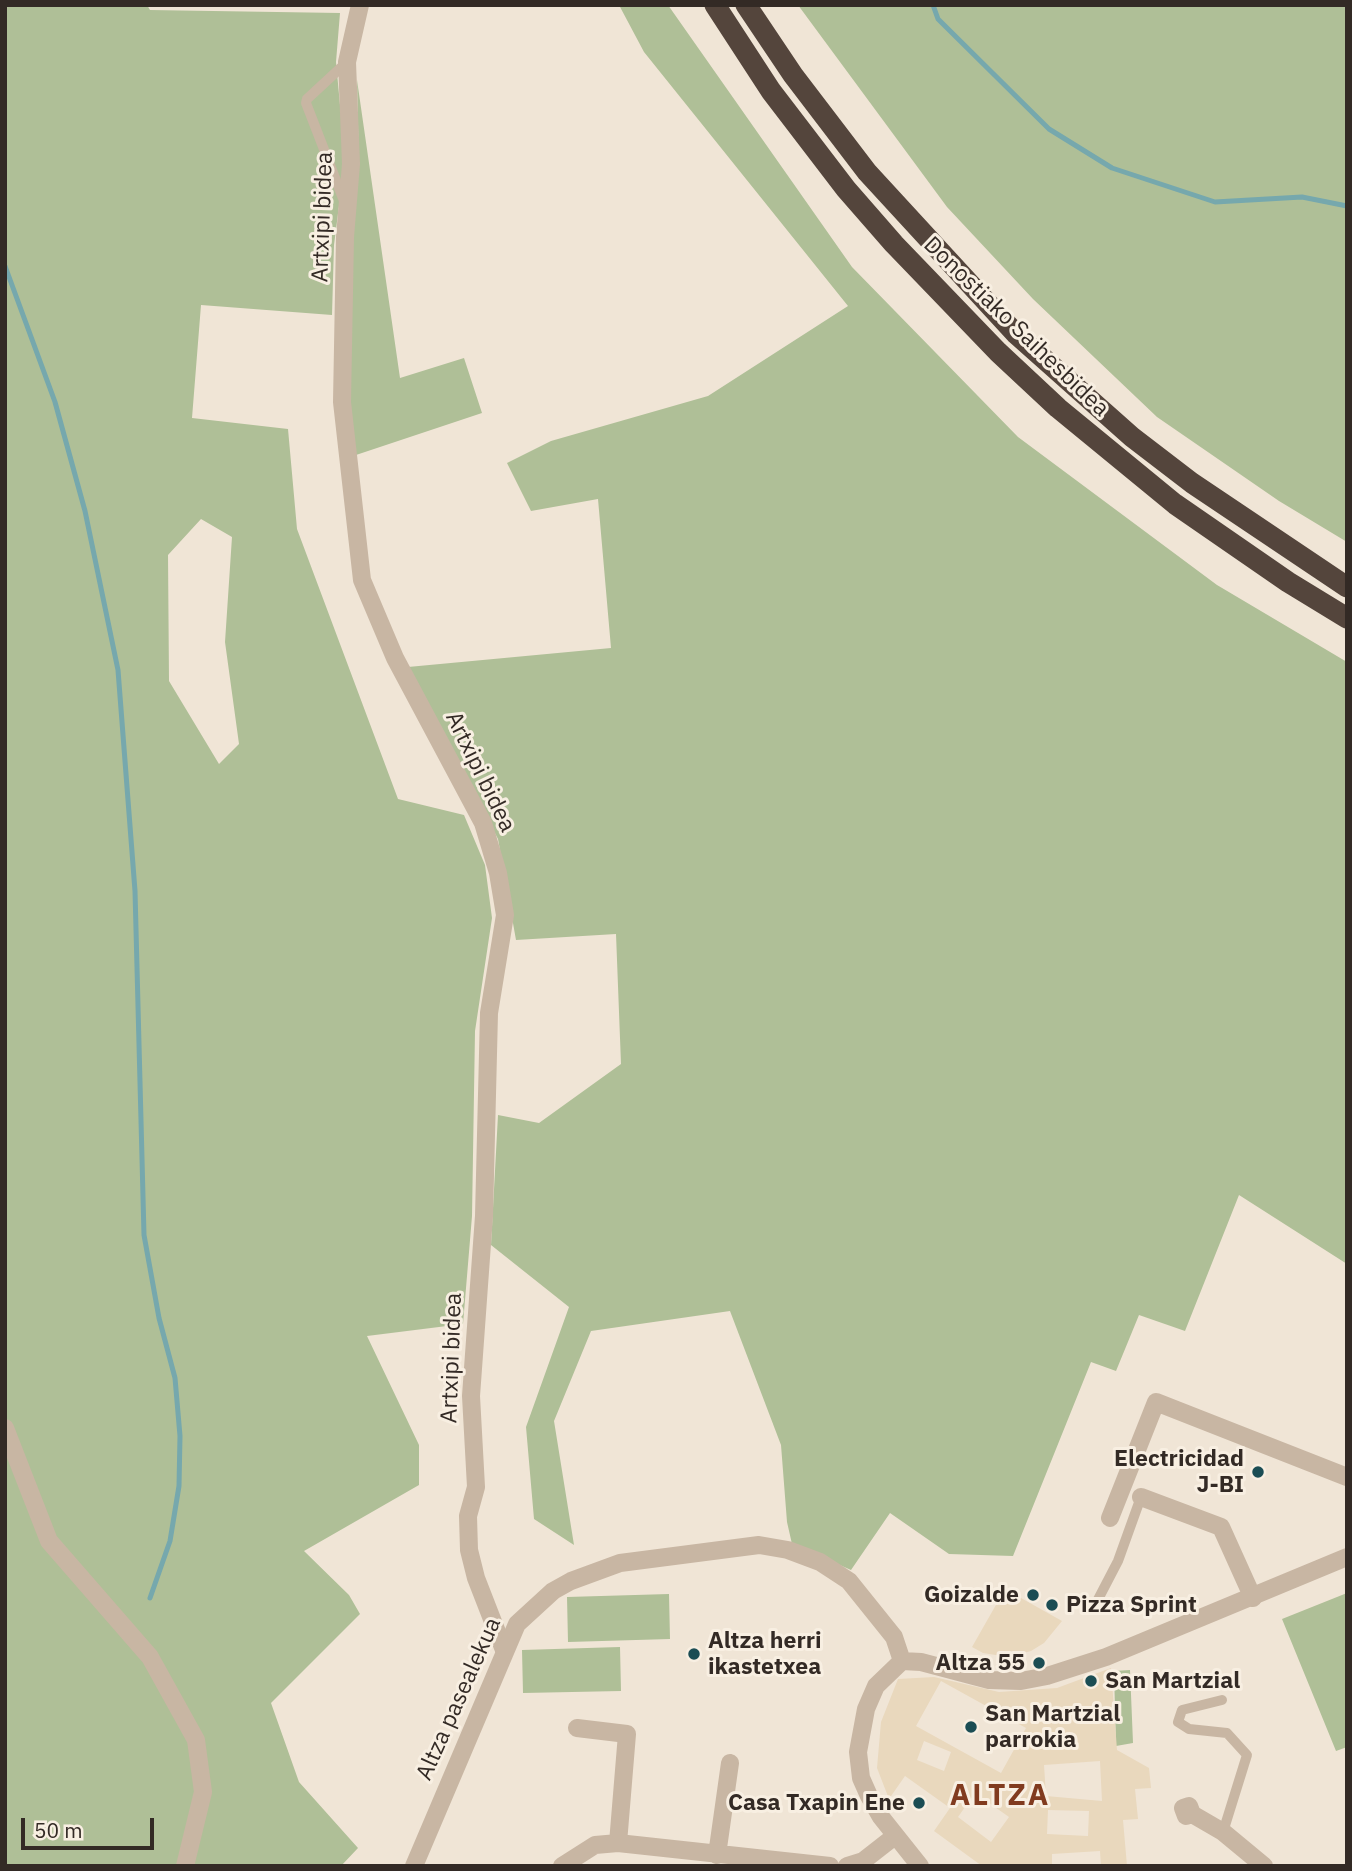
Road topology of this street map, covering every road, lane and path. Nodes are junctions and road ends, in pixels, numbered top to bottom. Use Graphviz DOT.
graph roads {
  1 [pos="360,5"];
  2 [pos="715,5"];
  3 [pos="746,5"];
  4 [pos="347,62"];
  5 [pos="346,206"];
  6 [pos="1347,587"];
  7 [pos="1347,618"];
  8 [pos="5,1428"];
  9 [pos="1347,1477"];
  10 [pos="1141,1497"];
  11 [pos="1110,1518"];
  12 [pos="1347,1557"];
  13 [pos="1253,1598"];
  14 [pos="1093,1609"];
  15 [pos="504,1650"];
  16 [pos="902,1661"];
  17 [pos="1222,1700"];
  18 [pos="577,1728"];
  19 [pos="730,1763"];
  20 [pos="1192,1814"];
  21 [pos="1223,1832"];
  22 [pos="895,1836"];
  23 [pos="618,1843"];
  24 [pos="717,1855"];
  25 [pos="185,1866"];
  26 [pos="414,1866"];
  27 [pos="562,1866"];
  28 [pos="830,1866"];
  29 [pos="848,1866"];
  30 [pos="920,1866"];
  31 [pos="1264,1866"];
  1 -- 4 [label="street, Artxipi bidea"];
  2 -- 7 [label="highway, Donostiako Saihesbidea"];
  3 -- 6 [label="highway, Donostiako Saihesbidea"];
  4 -- 5 [label="street, Artxipi bidea"];
  4 -- 5 [label="lane"];
  5 -- 15 [label="street, Artxipi bidea"];
  8 -- 25 [label="street"];
  9 -- 11 [label="street"];
  10 -- 13 [label="street"];
  10 -- 14 [label="lane"];
  12 -- 13 [label="street"];
  13 -- 16 [label="street"];
  15 -- 16 [label="street, Altza pasealekua"];
  15 -- 26 [label="street, Altza pasealekua"];
  16 -- 22 [label="street"];
  17 -- 21 [label="lane"];
  18 -- 23 [label="street"];
  19 -- 24 [label="street"];
  20 -- 21 [label="street"];
  21 -- 31 [label="street"];
  22 -- 29 [label="street"];
  22 -- 30 [label="street"];
  23 -- 24 [label="street"];
  23 -- 27 [label="street"];
  24 -- 28 [label="street"];
}
